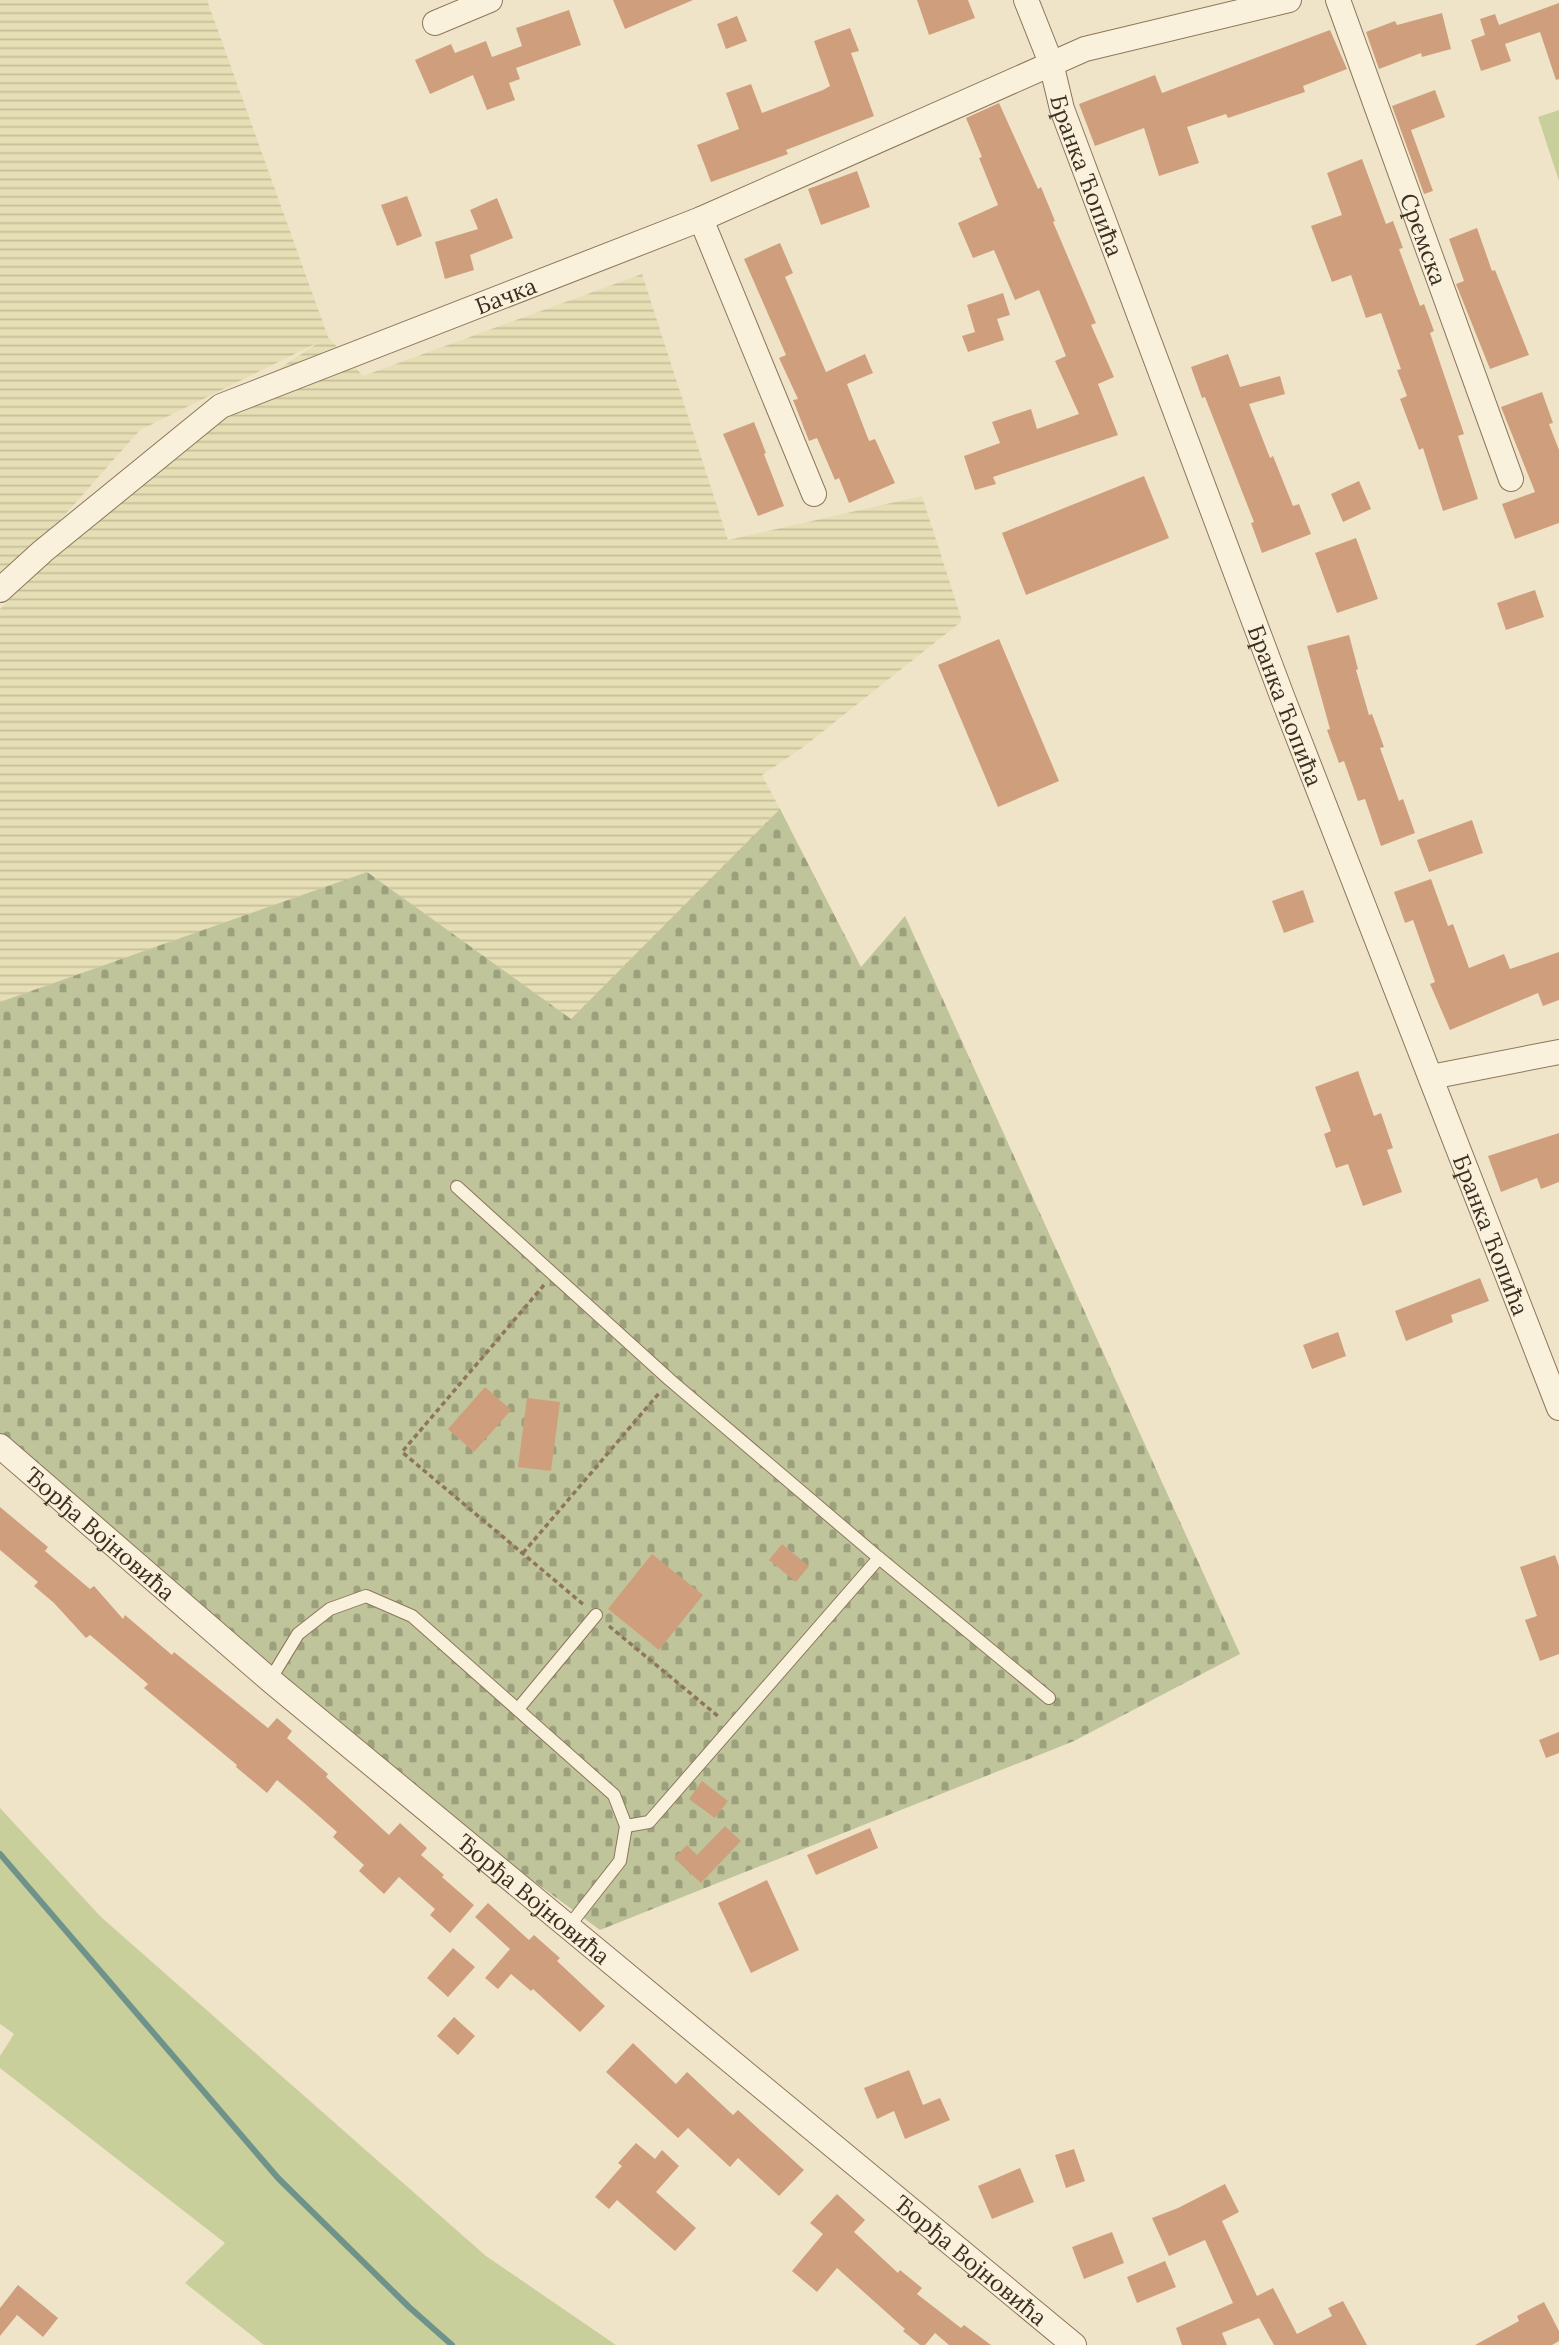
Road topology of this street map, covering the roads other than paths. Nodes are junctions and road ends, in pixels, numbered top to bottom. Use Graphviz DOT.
graph roads {
  1 [pos="490,0"];
  2 [pos="1026,0"];
  3 [pos="1289,0"];
  4 [pos="1338,0"];
  5 [pos="435,23"];
  6 [pos="1051,62"];
  7 [pos="701,219"];
  8 [pos="1511,479"];
  9 [pos="814,494"];
  10 [pos="0,590"];
  11 [pos="1559,1052"];
  12 [pos="1431,1077"];
  13 [pos="457,1186"];
  14 [pos="1559,1408"];
  15 [pos="0,1446"];
  16 [pos="879,1558"];
  17 [pos="596,1615"];
  18 [pos="270,1680"];
  19 [pos="1049,1698"];
  20 [pos="518,1709"];
  21 [pos="626,1826"];
  22 [pos="569,1926"];
  23 [pos="1074,2345"];
  1 -- 5 [label="street"];
  2 -- 6 [label="street, Бранка Ћопића"];
  3 -- 6 [label="street"];
  4 -- 8 [label="street, Сремска"];
  6 -- 7 [label="street, Бачка"];
  6 -- 12 [label="street, Бранка Ћопића"];
  7 -- 9 [label="street"];
  7 -- 10 [label="street, Бачка"];
  11 -- 12 [label="street"];
  12 -- 14 [label="street, Бранка Ћопића"];
  13 -- 16 [label="lane"];
  15 -- 18 [label="street, Ђорђа Војновића"];
  16 -- 19 [label="lane"];
  16 -- 21 [label="lane"];
  17 -- 20 [label="lane"];
  18 -- 20 [label="lane"];
  18 -- 22 [label="street, Ђорђа Војновића"];
  20 -- 21 [label="lane"];
  21 -- 22 [label="lane"];
  22 -- 23 [label="street, Ђорђа Војновића"];
}
